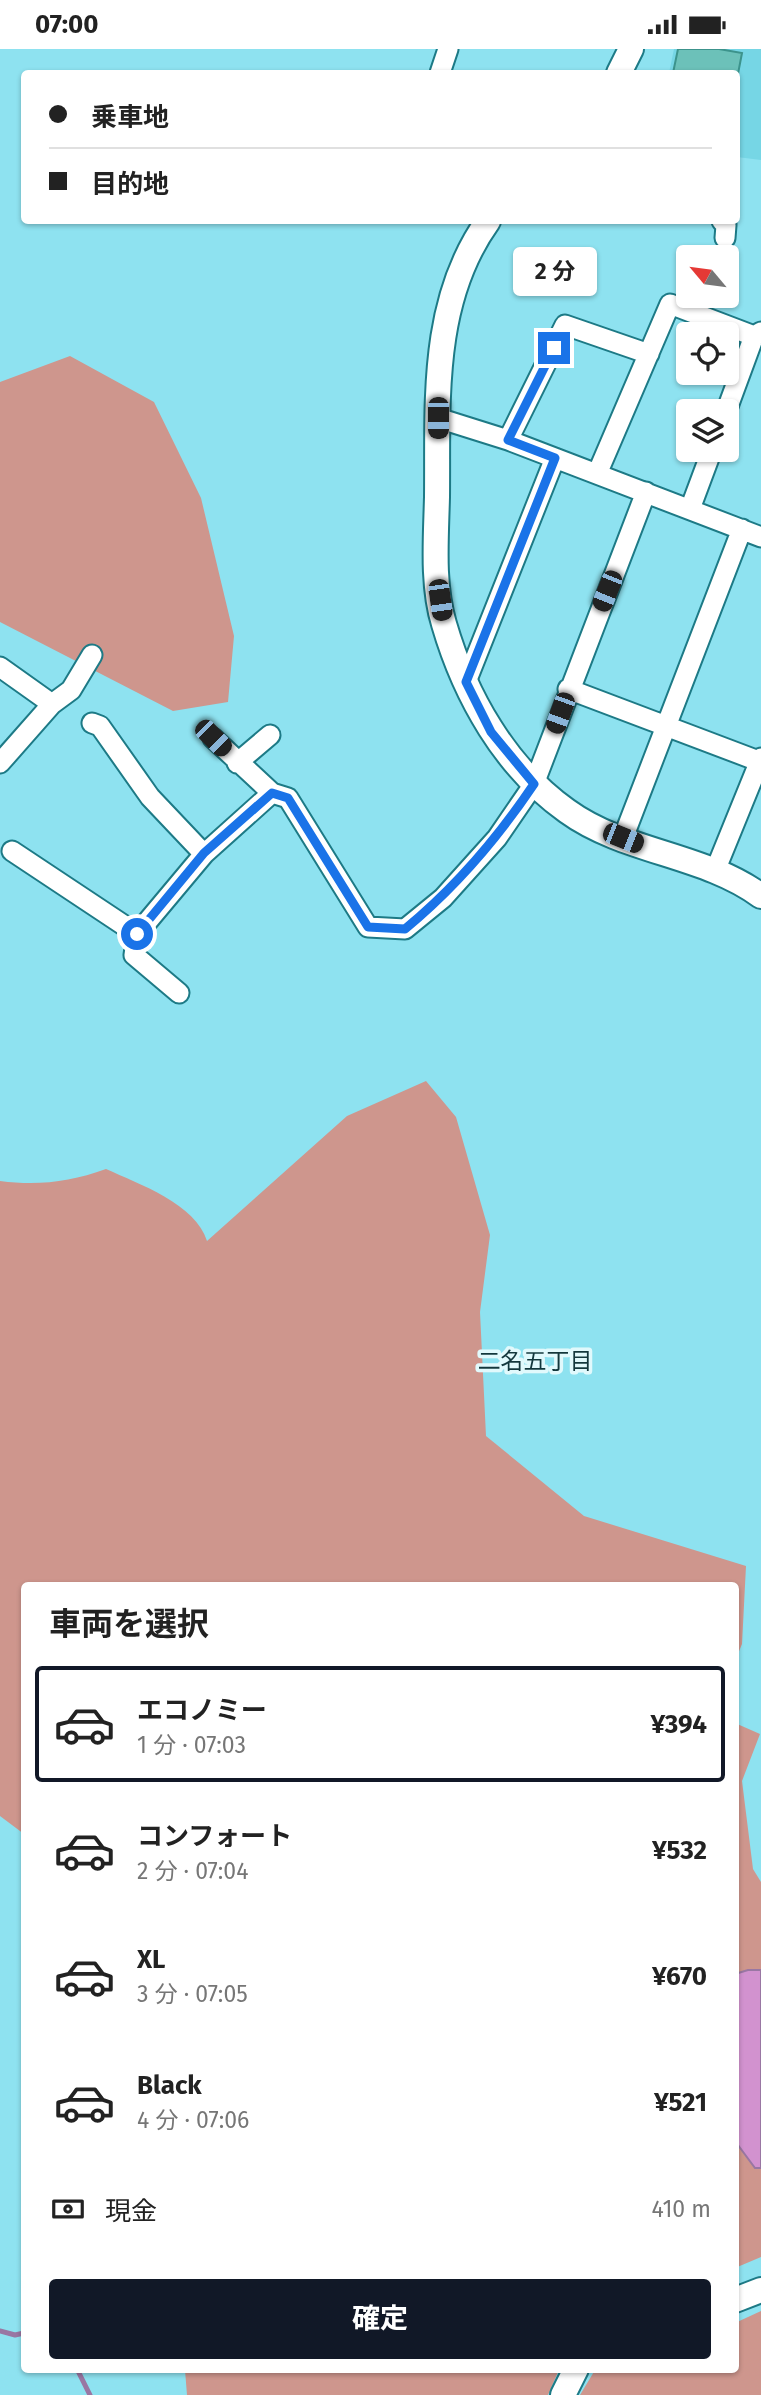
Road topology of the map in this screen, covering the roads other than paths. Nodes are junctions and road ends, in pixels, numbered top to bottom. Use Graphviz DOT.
graph roads {
  1 [pos="448,49"];
  2 [pos="631,49"];
  3 [pos="441,70"];
  4 [pos="620,70"];
  5 [pos="486,224"];
  6 [pos="758,334"];
  7 [pos="649,354"];
  8 [pos="731,399"];
  9 [pos="438,418"];
  10 [pos="508,440"];
  11 [pos="555,458"];
  12 [pos="708,462"];
  13 [pos="597,474"];
  14 [pos="646,492"];
  15 [pos="690,509"];
  16 [pos="742,529"];
  17 [pos="761,537"];
  18 [pos="92,655"];
  19 [pos="0,667"];
  20 [pos="466,682"];
  21 [pos="568,689"];
  22 [pos="52,704"];
  23 [pos="92,723"];
  24 [pos="665,727"];
  25 [pos="270,734"];
  26 [pos="213,738"];
  27 [pos="761,761"];
  28 [pos="0,763"];
  29 [pos="237,763"];
  30 [pos="534,784"];
  31 [pos="272,793"];
  32 [pos="623,838"];
  33 [pos="12,851"];
  34 [pos="204,853"];
  35 [pos="715,871"];
  36 [pos="761,896"];
  37 [pos="137,934"];
  38 [pos="179,993"];
  39 [pos="761,2290"];
  40 [pos="739,2298"];
  41 [pos="574,2373"];
  42 [pos="564,2395"];
  1 -- 3 [label="street"];
  2 -- 4 [label="street"];
  5 -- 9 [label="street"];
  6 -- 7 [label="street"];
  6 -- 8 [label="street"];
  7 -- 10 [label="street"];
  7 -- 13 [label="street"];
  9 -- 10 [label="street"];
  9 -- 20 [label="street"];
  10 -- 11 [label="street"];
  11 -- 13 [label="street"];
  11 -- 20 [label="street"];
  12 -- 15 [label="street"];
  13 -- 14 [label="street"];
  14 -- 15 [label="street"];
  14 -- 21 [label="street"];
  15 -- 16 [label="street"];
  16 -- 17 [label="street"];
  16 -- 24 [label="street"];
  18 -- 22 [label="street"];
  19 -- 22 [label="street"];
  20 -- 30 [label="street"];
  21 -- 24 [label="street"];
  21 -- 30 [label="street"];
  22 -- 28 [label="street"];
  23 -- 34 [label="street"];
  24 -- 27 [label="street"];
  24 -- 32 [label="street"];
  25 -- 29 [label="street"];
  26 -- 29 [label="street"];
  27 -- 35 [label="street"];
  29 -- 31 [label="street"];
  30 -- 31 [label="street"];
  30 -- 32 [label="street"];
  31 -- 34 [label="street"];
  32 -- 35 [label="street"];
  33 -- 37 [label="street"];
  34 -- 37 [label="street"];
  35 -- 36 [label="street"];
  37 -- 38 [label="street"];
  39 -- 40 [label="street"];
  41 -- 42 [label="street"];
}
